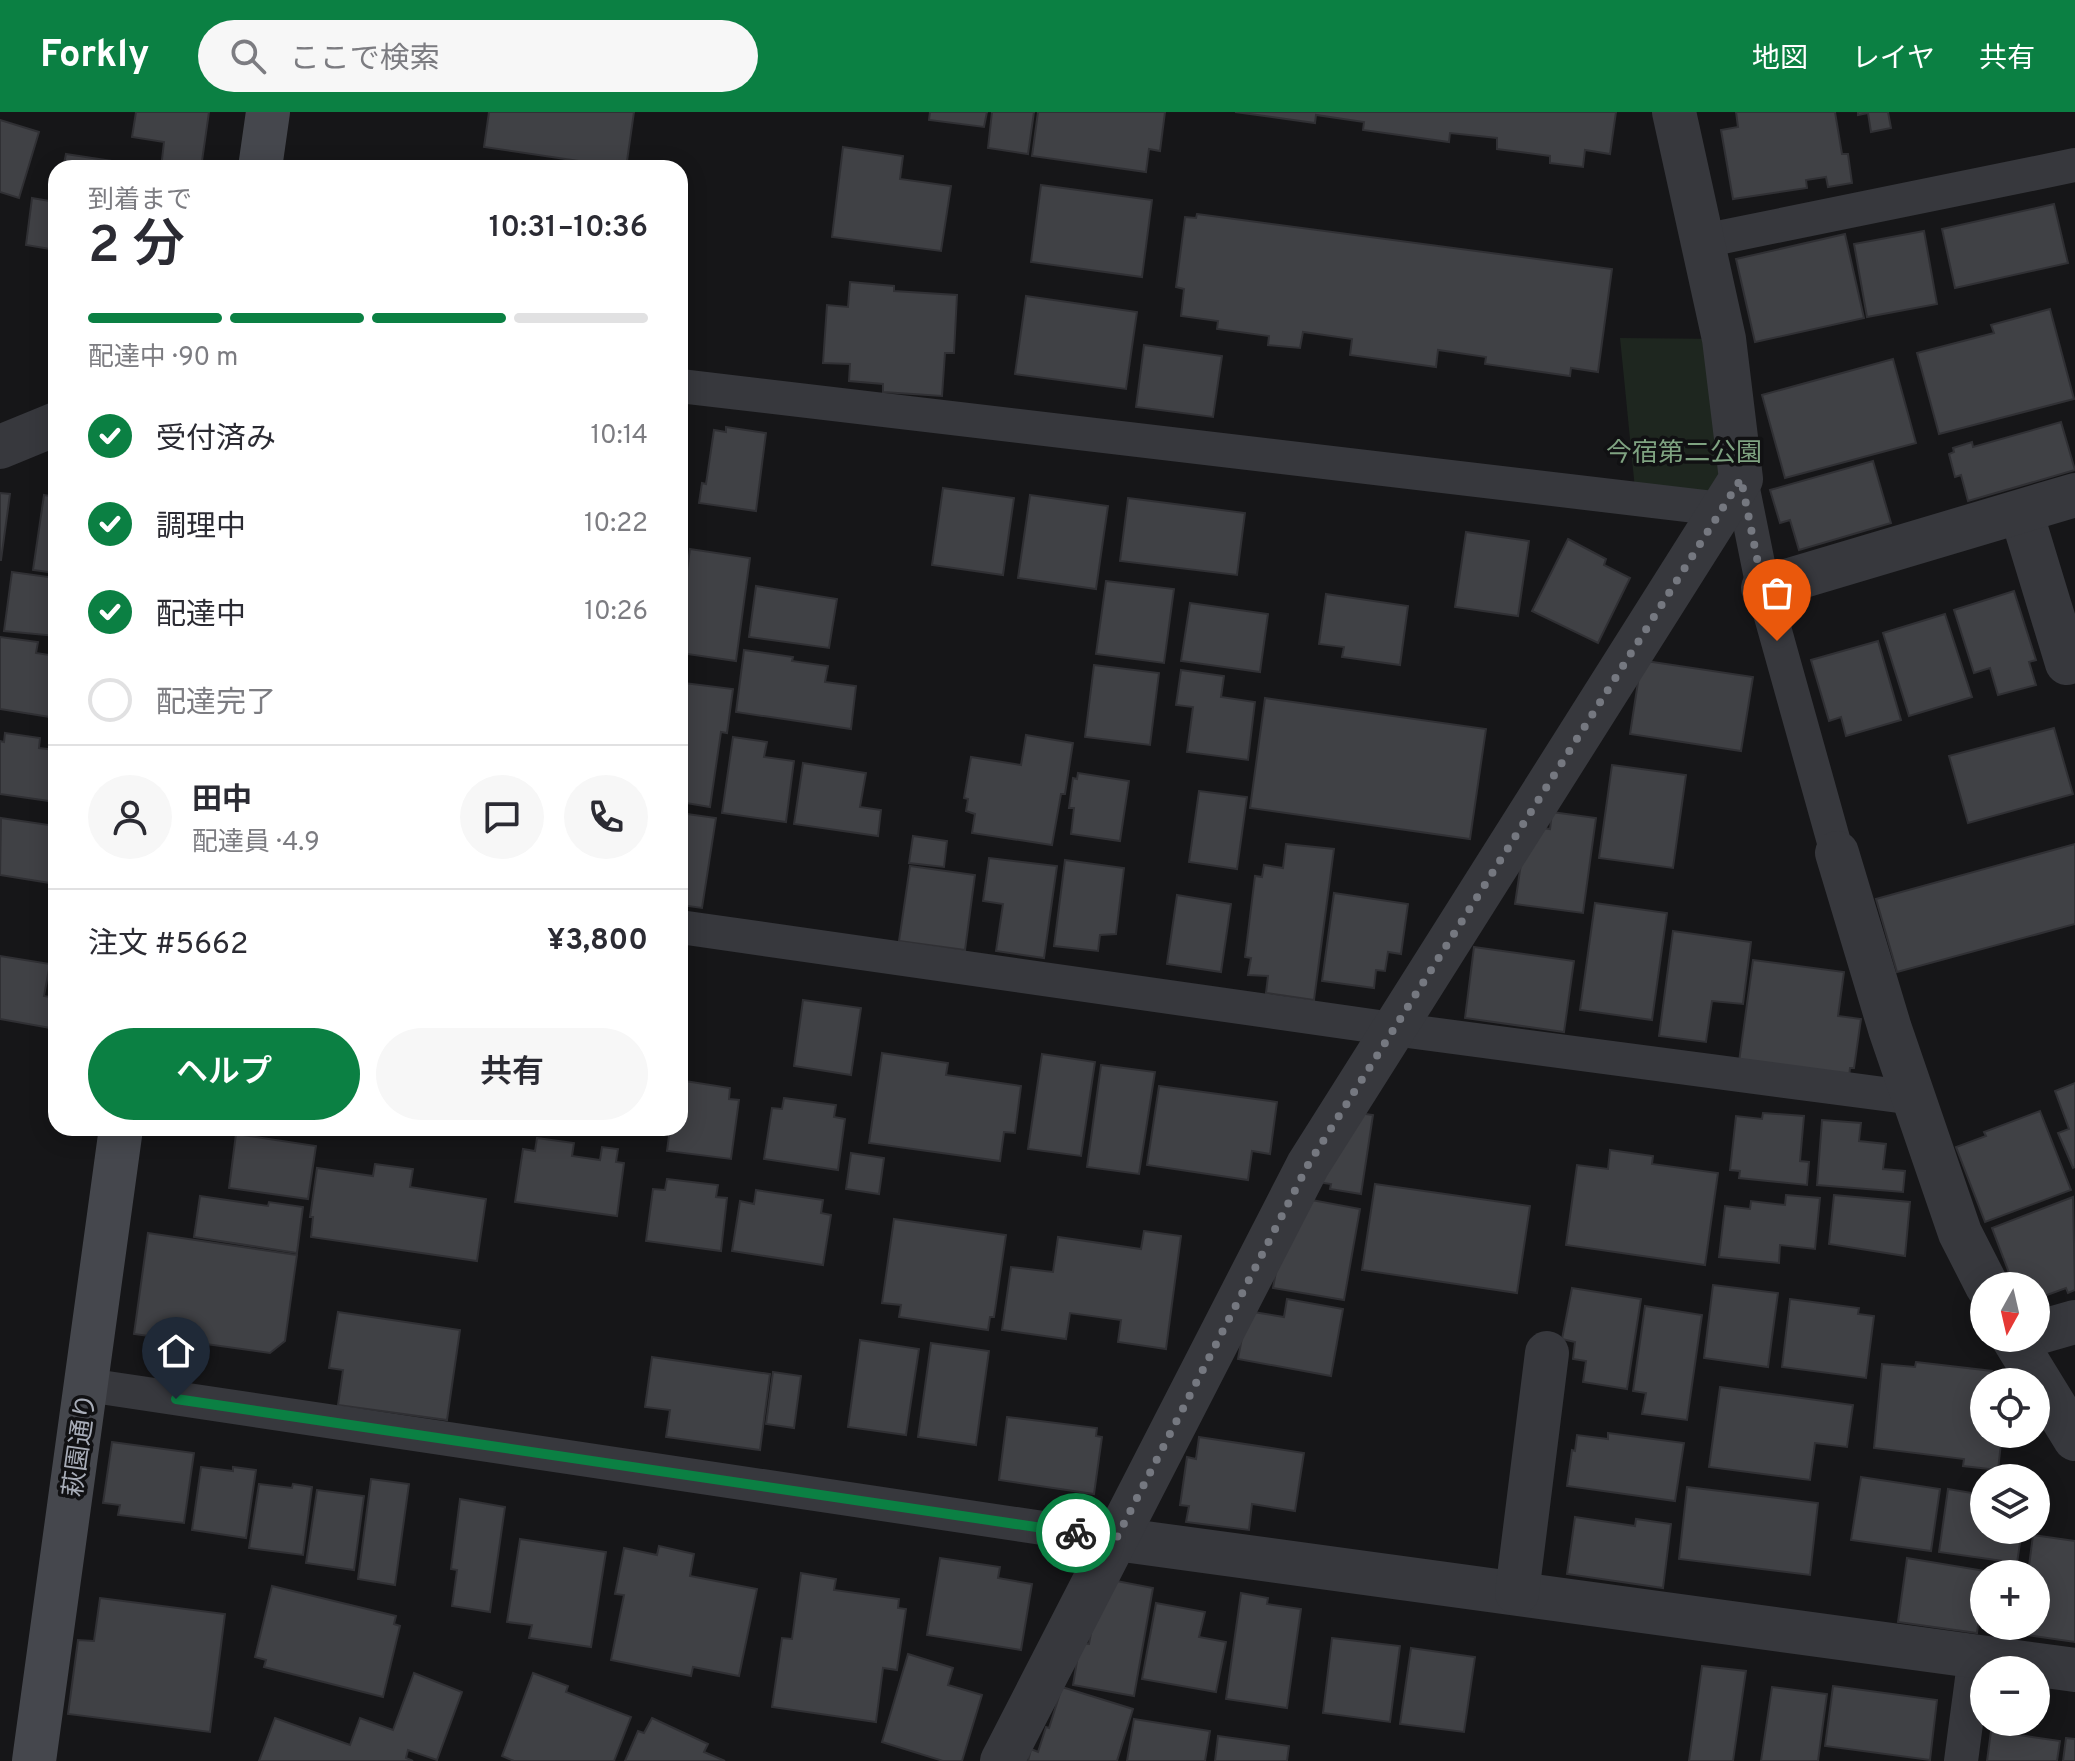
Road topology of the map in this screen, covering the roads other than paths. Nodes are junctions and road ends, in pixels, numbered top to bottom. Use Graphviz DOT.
graph roads {
  1 [pos="268,112"];
  2 [pos="1674,112"];
  3 [pos="261,160"];
  4 [pos="2075,165"];
  5 [pos="1703,241"];
  6 [pos="688,387"];
  7 [pos="48,427"];
  8 [pos="0,447"];
  9 [pos="1731,494"];
  10 [pos="2075,495"];
  11 [pos="2021,512"];
  12 [pos="1763,588"];
  13 [pos="2067,663"];
  14 [pos="1837,853"];
  15 [pos="688,928"];
  16 [pos="1393,1029"];
  17 [pos="1914,1098"];
  18 [pos="120,1136"];
  19 [pos="1980,1272"];
  20 [pos="2075,1322"];
  21 [pos="2050,1329"];
  22 [pos="2028,1352"];
  23 [pos="1547,1353"];
  24 [pos="87,1385"];
  25 [pos="2075,1439"];
  26 [pos="1116,1539"];
  27 [pos="1517,1593"];
  28 [pos="1975,1656"];
  29 [pos="2050,1666"];
  30 [pos="2075,1670"];
  31 [pos="1970,1694"];
  32 [pos="34,1761"];
  33 [pos="1002,1761"];
  34 [pos="1961,1761"];
  1 -- 3 [label="street"];
  2 -- 5 [label="street"];
  4 -- 5 [label="lane"];
  5 -- 9 [label="street"];
  6 -- 9 [label="lane"];
  7 -- 8 [label="street"];
  9 -- 12 [label="lane"];
  9 -- 16 [label="street"];
  10 -- 11 [label="street"];
  11 -- 12 [label="street"];
  11 -- 13 [label="street"];
  12 -- 14 [label="lane"];
  14 -- 17 [label="street"];
  15 -- 16 [label="lane"];
  16 -- 17 [label="lane"];
  16 -- 26 [label="street"];
  17 -- 19 [label="street"];
  18 -- 24 [label="street, 萩園通り"];
  20 -- 21 [label="street"];
  22 -- 25 [label="street"];
  23 -- 27 [label="street"];
  24 -- 26 [label="lane"];
  24 -- 32 [label="street, 萩園通り"];
  26 -- 27 [label="street"];
  26 -- 33 [label="street"];
  27 -- 28 [label="street"];
  29 -- 30 [label="street"];
  31 -- 34 [label="lane"];
}
